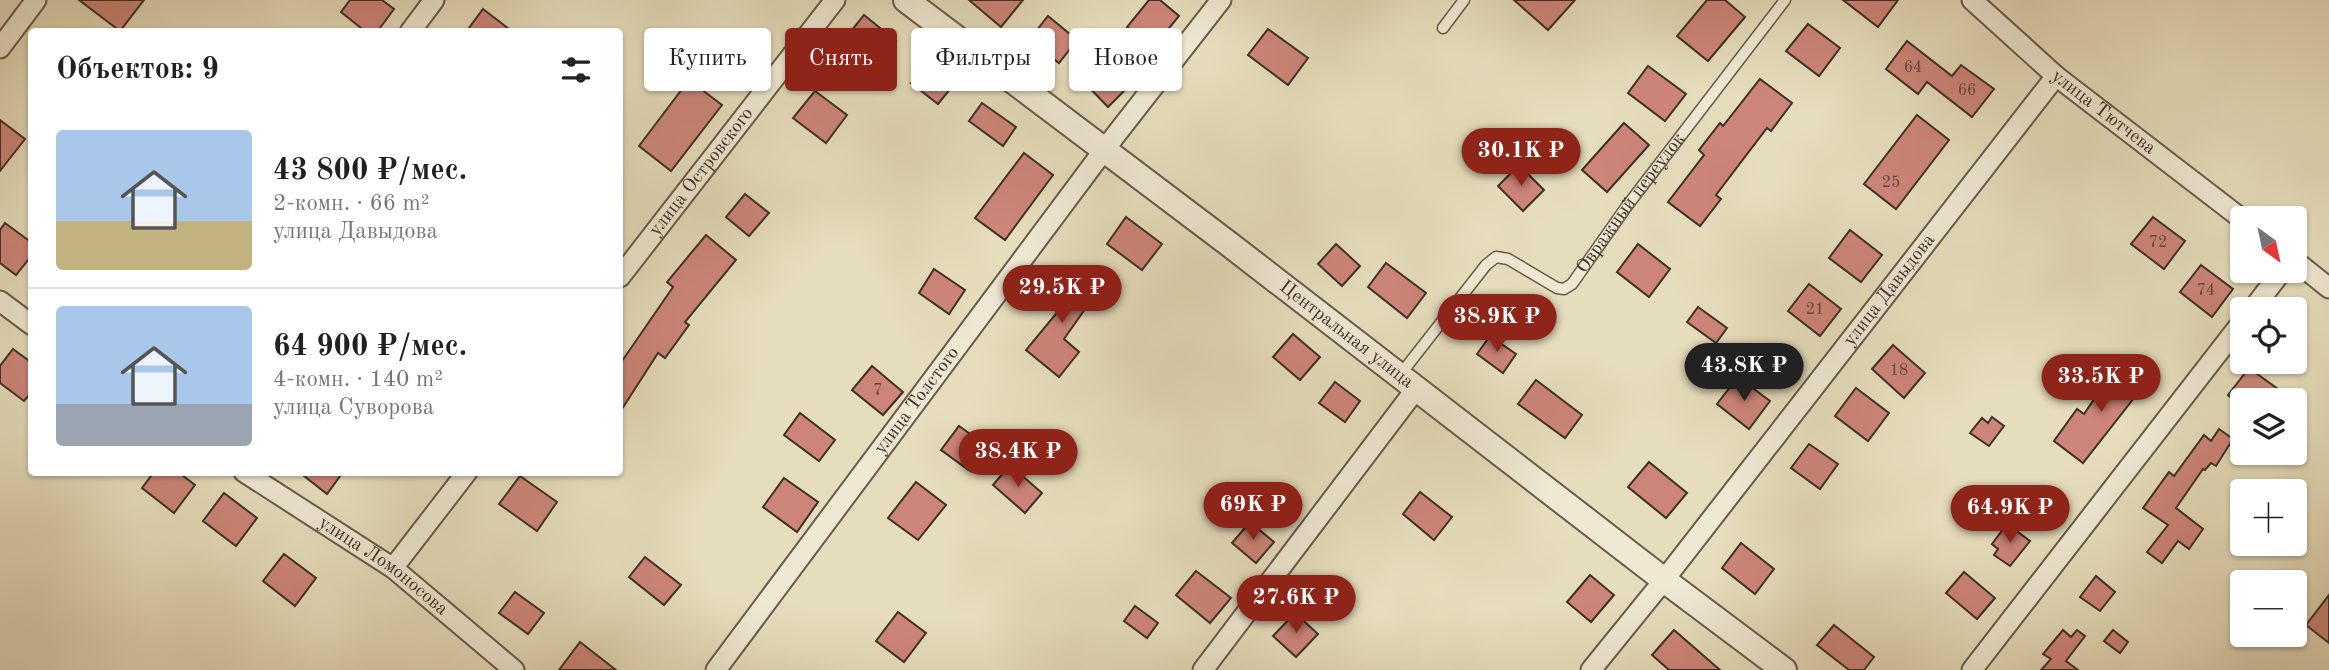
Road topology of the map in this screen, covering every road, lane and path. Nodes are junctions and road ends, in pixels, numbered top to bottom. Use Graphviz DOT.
graph roads {
  1 [pos="37,0"];
  2 [pos="434,0"];
  3 [pos="835,0"];
  4 [pos="906,0"];
  5 [pos="1221,0"];
  6 [pos="1464,0"];
  7 [pos="1785,0"];
  8 [pos="1972,0"];
  9 [pos="1443,27"];
  10 [pos="413,28"];
  11 [pos="0,48"];
  12 [pos="2056,76"];
  13 [pos="1104,150"];
  14 [pos="2230,210"];
  15 [pos="2307,270"];
  16 [pos="623,273"];
  17 [pos="2329,288"];
  18 [pos="0,301"];
  19 [pos="28,322"];
  20 [pos="2230,337"];
  21 [pos="1408,382"];
  22 [pos="250,476"];
  23 [pos="464,476"];
  24 [pos="393,568"];
  25 [pos="1664,580"];
  26 [pos="514,670"];
  27 [pos="716,670"];
  28 [pos="1203,670"];
  29 [pos="1591,670"];
  30 [pos="1784,670"];
  31 [pos="1972,670"];
  1 -- 11 [label="street"];
  2 -- 10 [label="street"];
  3 -- 16 [label="street, улица Островского"];
  4 -- 13 [label="street, Центральная улица"];
  5 -- 13 [label="street, улица Толстого"];
  6 -- 9 [label="lane"];
  7 -- 21 [label="lane, Овражный переулок"];
  8 -- 12 [label="street, улица Тютчева"];
  12 -- 14 [label="street, улица Тютчева"];
  12 -- 25 [label="street, улица Давыдова"];
  13 -- 21 [label="street, Центральная улица"];
  13 -- 27 [label="street, улица Толстого"];
  15 -- 17 [label="street"];
  18 -- 19 [label="street"];
  20 -- 31 [label="street"];
  21 -- 25 [label="street, Центральная улица"];
  21 -- 28 [label="street, Овражный переулок"];
  22 -- 24 [label="street, улица Ломоносова"];
  23 -- 24 [label="street"];
  24 -- 26 [label="street, улица Ломоносова"];
  25 -- 29 [label="street, улица Давыдова"];
  25 -- 30 [label="street, Центральная улица"];
}
